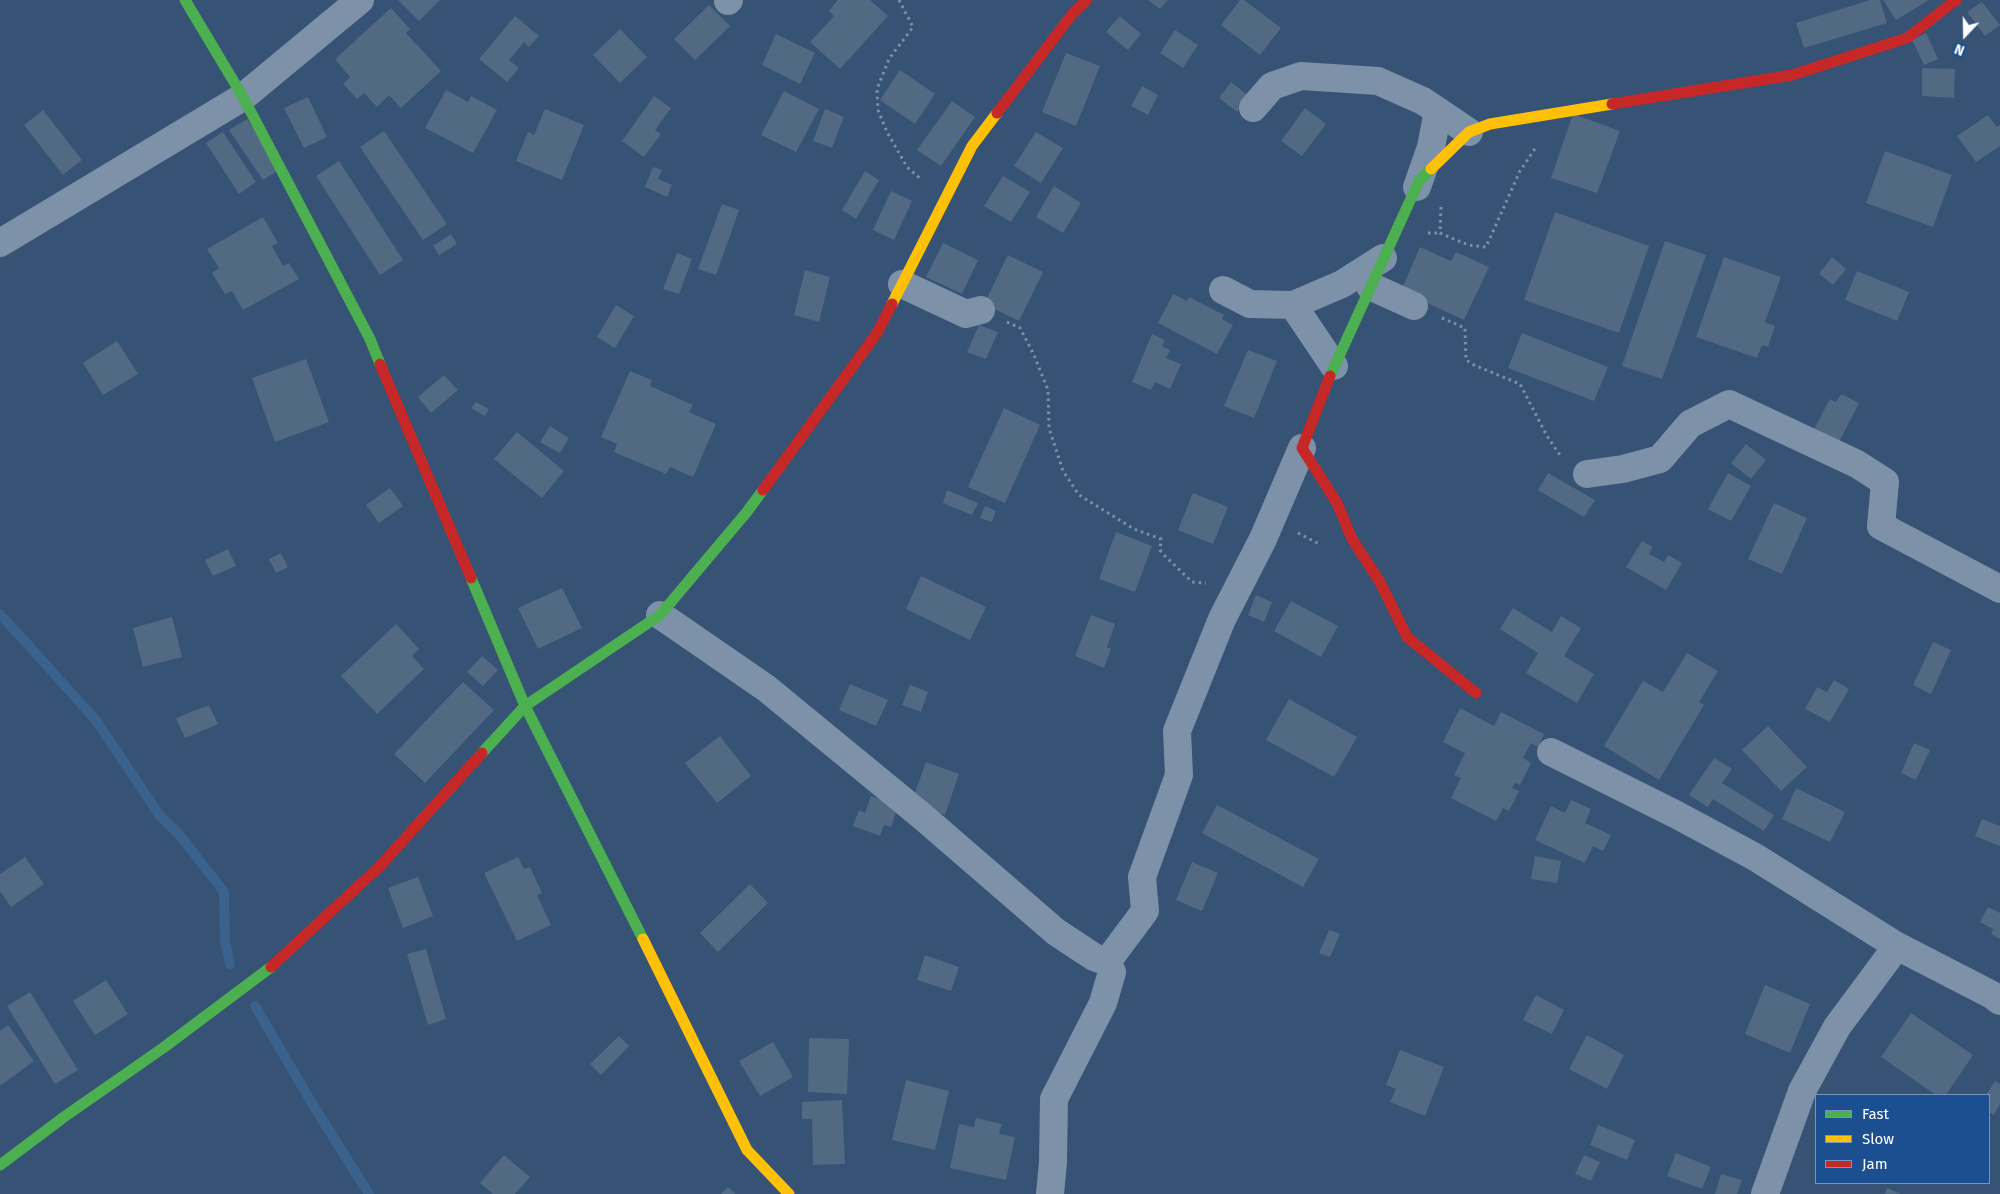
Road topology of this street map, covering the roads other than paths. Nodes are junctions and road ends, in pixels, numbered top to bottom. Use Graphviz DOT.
graph roads {
  1 [pos="185,0"];
  2 [pos="360,0"];
  3 [pos="1087,0"];
  4 [pos="1956,0"];
  5 [pos="242,97"];
  6 [pos="1253,108"];
  7 [pos="1438,111"];
  8 [pos="1469,132"];
  9 [pos="1417,187"];
  10 [pos="0,243"];
  11 [pos="1383,258"];
  12 [pos="902,284"];
  13 [pos="1370,286"];
  14 [pos="1223,290"];
  15 [pos="1293,305"];
  16 [pos="1414,306"];
  17 [pos="981,310"];
  18 [pos="1334,366"];
  19 [pos="1302,448"];
  20 [pos="1587,474"];
  21 [pos="2000,589"];
  22 [pos="660,615"];
  23 [pos="1476,693"];
  24 [pos="524,706"];
  25 [pos="1551,752"];
  26 [pos="1897,946"];
  27 [pos="1107,962"];
  28 [pos="2000,1001"];
  29 [pos="0,1165"];
  30 [pos="789,1194"];
  31 [pos="1050,1194"];
  32 [pos="1765,1194"];
  1 -- 5 [label="street"];
  2 -- 5 [label="street"];
  3 -- 12 [label="street"];
  4 -- 8 [label="street"];
  5 -- 10 [label="street"];
  5 -- 24 [label="street"];
  6 -- 7 [label="street"];
  7 -- 8 [label="street"];
  7 -- 9 [label="street"];
  8 -- 9 [label="street"];
  9 -- 11 [label="street"];
  11 -- 13 [label="street"];
  11 -- 15 [label="street"];
  12 -- 17 [label="street"];
  12 -- 22 [label="street"];
  13 -- 16 [label="street"];
  13 -- 18 [label="street"];
  14 -- 15 [label="street"];
  15 -- 18 [label="street"];
  18 -- 19 [label="street"];
  19 -- 23 [label="street"];
  19 -- 27 [label="street"];
  20 -- 21 [label="street"];
  22 -- 24 [label="street"];
  22 -- 27 [label="street"];
  24 -- 29 [label="street"];
  24 -- 30 [label="street"];
  25 -- 26 [label="street"];
  26 -- 28 [label="street"];
  26 -- 32 [label="street"];
  27 -- 31 [label="street"];
}
